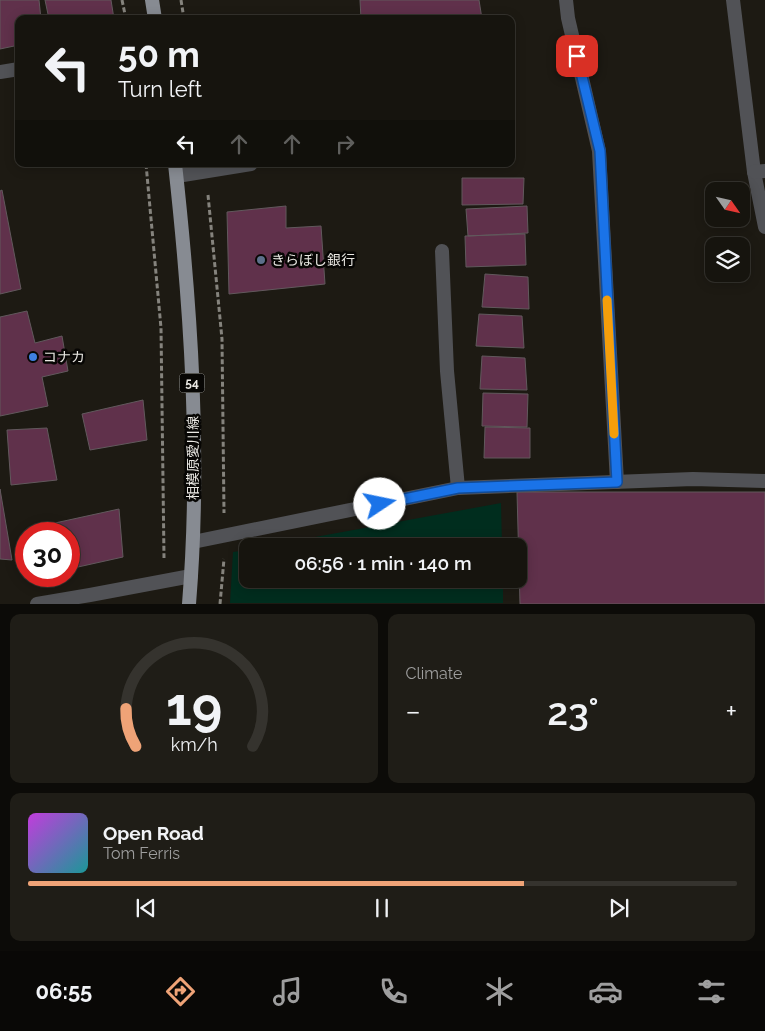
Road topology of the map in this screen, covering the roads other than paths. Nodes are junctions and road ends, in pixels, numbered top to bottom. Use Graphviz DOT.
graph roads {
  1 [pos="152,0"];
  2 [pos="566,0"];
  3 [pos="733,0"];
  4 [pos="154,15"];
  5 [pos="15,69"];
  6 [pos="0,72"];
  7 [pos="234,167"];
  8 [pos="176,170"];
  9 [pos="759,171"];
  10 [pos="765,227"];
  11 [pos="442,250"];
  12 [pos="765,481"];
  13 [pos="617,482"];
  14 [pos="458,488"];
  15 [pos="193,542"];
  16 [pos="192,576"];
  17 [pos="37,604"];
  18 [pos="189,604"];
  1 -- 4 [label="main road"];
  2 -- 13 [label="street"];
  3 -- 9 [label="street"];
  5 -- 6 [label="street"];
  7 -- 8 [label="street"];
  8 -- 15 [label="main road, 相模原愛川線 / 54"];
  9 -- 10 [label="street"];
  11 -- 14 [label="street"];
  12 -- 13 [label="street"];
  13 -- 14 [label="street"];
  14 -- 15 [label="street"];
  15 -- 16 [label="main road, 相模原愛川線 / 54"];
  16 -- 17 [label="street"];
  16 -- 18 [label="main road, 相模原愛川線 / 54"];
}
